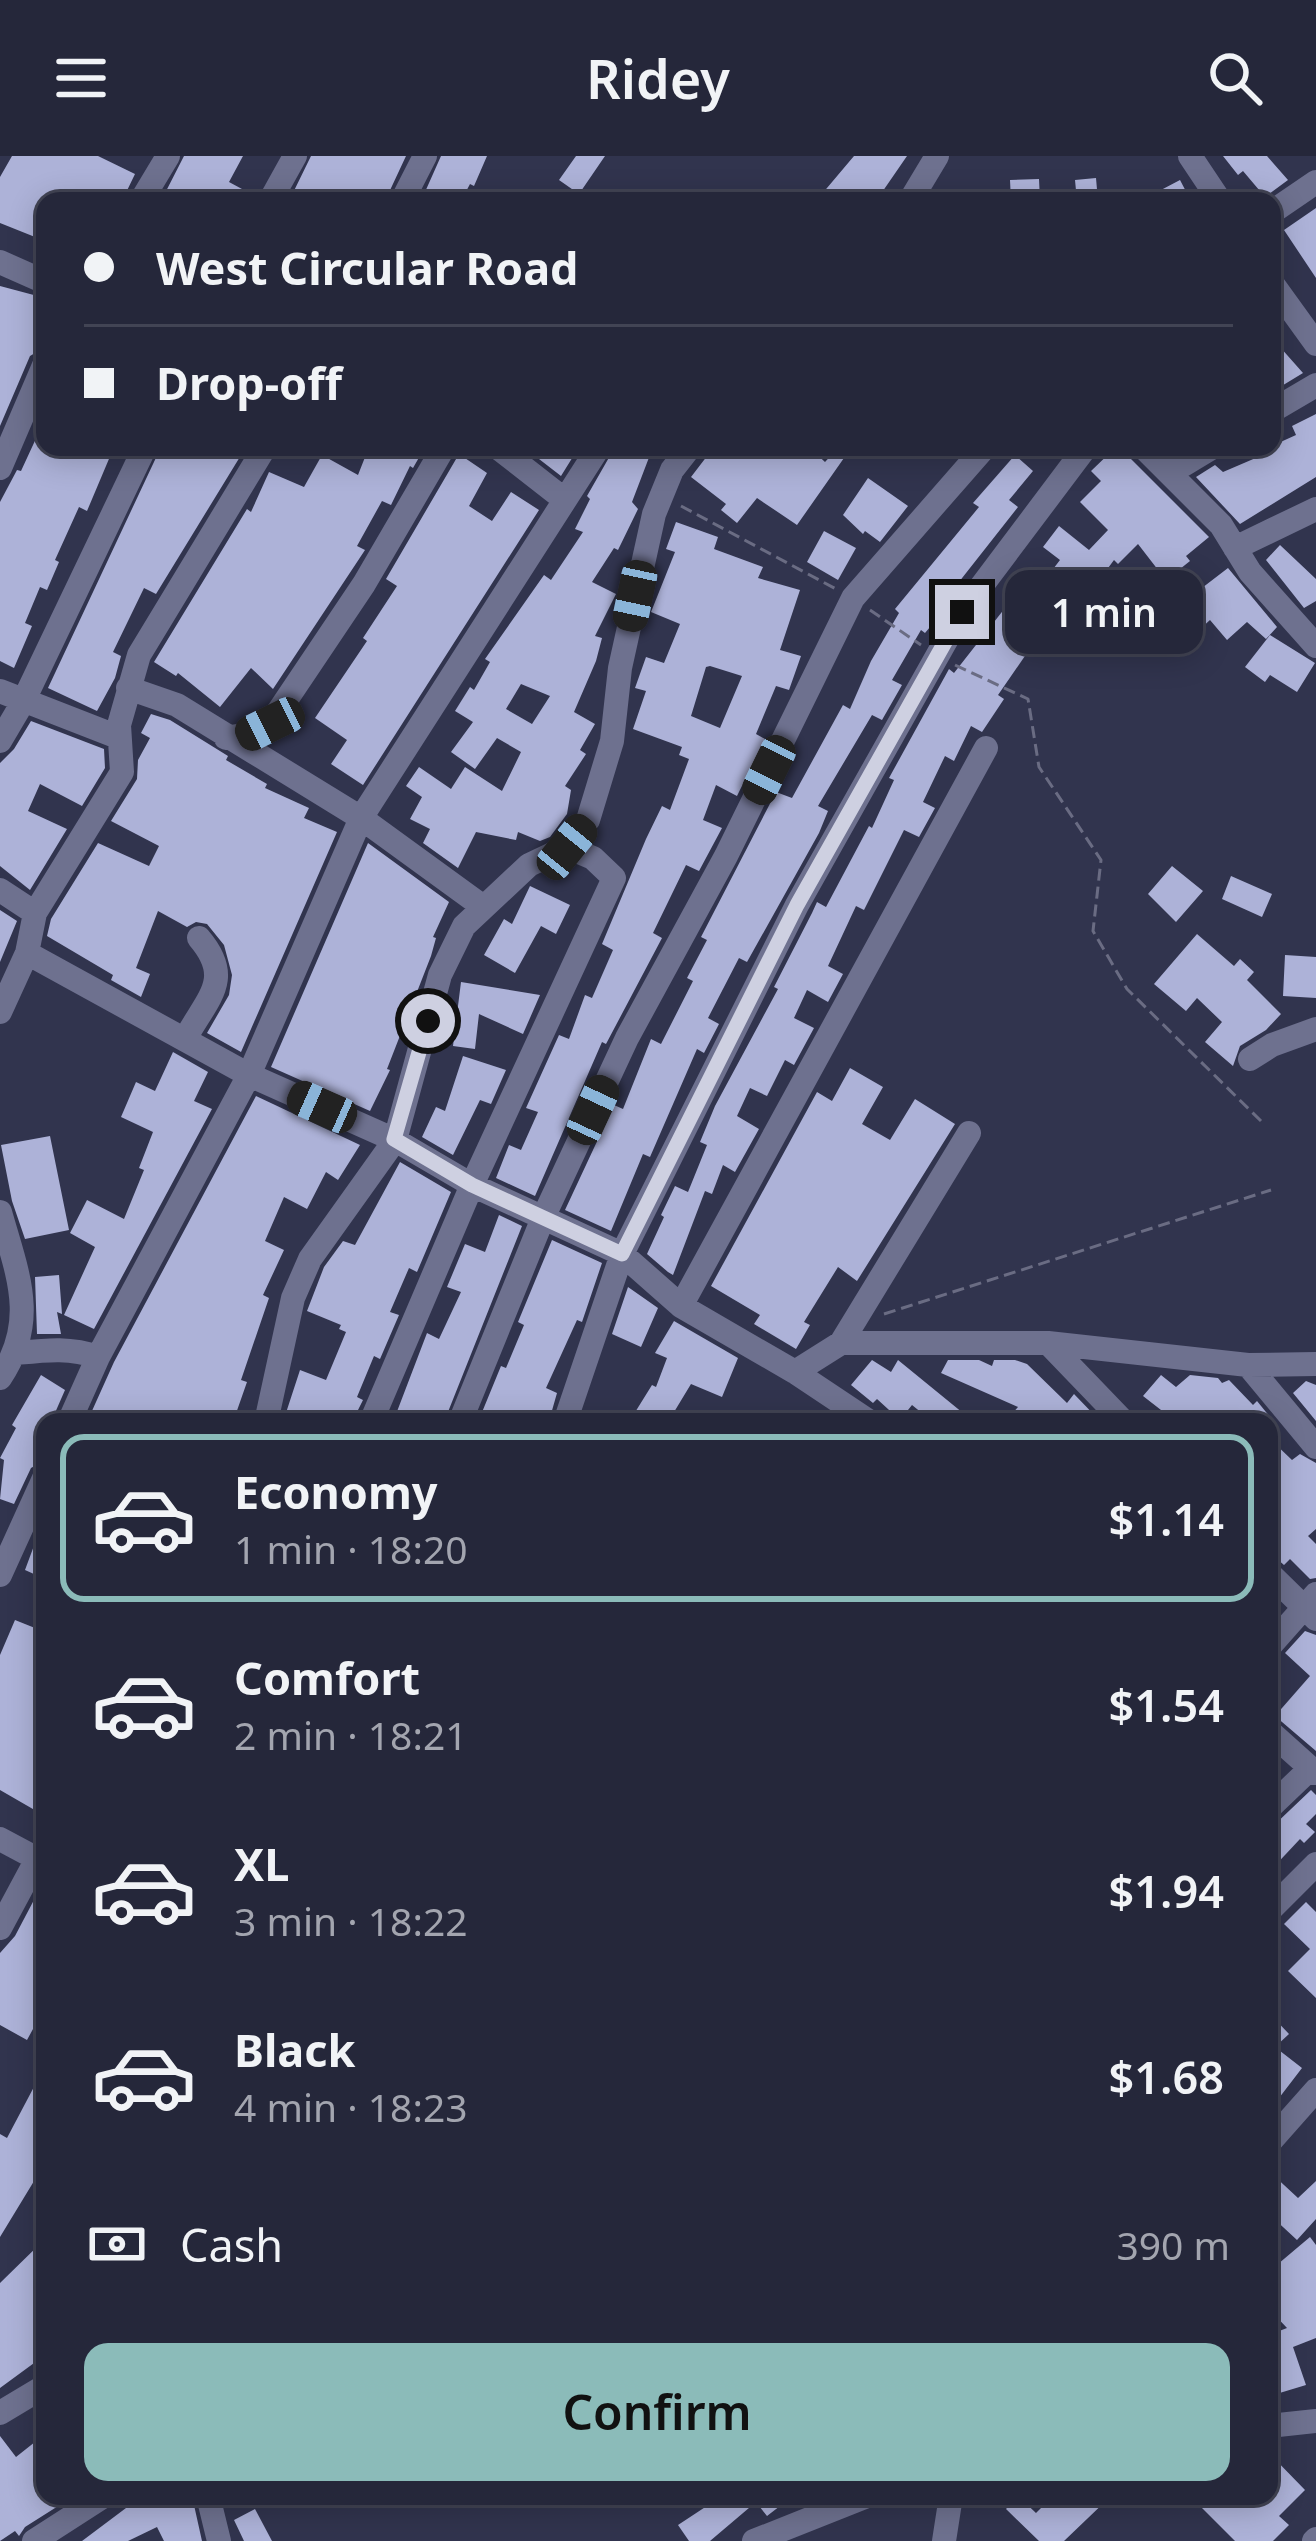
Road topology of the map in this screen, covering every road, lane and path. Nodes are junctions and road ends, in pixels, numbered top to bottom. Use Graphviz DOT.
graph roads {
  1 [pos="169,156"];
  2 [pos="296,156"];
  3 [pos="425,156"];
  4 [pos="937,156"];
  5 [pos="1190,156"];
  6 [pos="1316,182"];
  7 [pos="147,192"];
  8 [pos="275,192"];
  9 [pos="406,192"];
  10 [pos="915,192"];
  11 [pos="1214,192"];
  12 [pos="1281,206"];
  13 [pos="0,262"];
  14 [pos="36,278"];
  15 [pos="1281,311"];
  16 [pos="1316,344"];
  17 [pos="36,384"];
  18 [pos="1316,385"];
  19 [pos="1281,406"];
  20 [pos="140,456"];
  21 [pos="260,456"];
  22 [pos="439,456"];
  23 [pos="509,456"];
  24 [pos="593,456"];
  25 [pos="683,456"];
  26 [pos="977,456"];
  27 [pos="1079,456"];
  28 [pos="1153,456"];
  29 [pos="1198,456"];
  30 [pos="0,467"];
  31 [pos="1170,472"];
  32 [pos="566,500"];
  33 [pos="1316,508"];
  34 [pos="1235,548"];
  35 [pos="1316,646"];
  36 [pos="128,688"];
  37 [pos="12,697"];
  38 [pos="118,737"];
  39 [pos="226,738"];
  40 [pos="0,741"];
  41 [pos="986,748"];
  42 [pos="361,818"];
  43 [pos="567,847"];
  44 [pos="0,890"];
  45 [pos="482,906"];
  46 [pos="34,913"];
  47 [pos="199,938"];
  48 [pos="27,953"];
  49 [pos="0,1012"];
  50 [pos="1316,1029"];
  51 [pos="185,1039"];
  52 [pos="1250,1059"];
  53 [pos="248,1075"];
  54 [pos="969,1133"];
  55 [pos="394,1139"];
  56 [pos="472,1185"];
  57 [pos="1271,1190"];
  58 [pos="0,1212"];
  59 [pos="543,1218"];
  60 [pos="622,1254"];
  61 [pos="681,1306"];
  62 [pos="847,1333"];
  63 [pos="1048,1342"];
  64 [pos="17,1353"];
  65 [pos="98,1358"];
  66 [pos="1316,1364"];
  67 [pos="1248,1365"];
  68 [pos="795,1372"];
  69 [pos="0,1378"];
  70 [pos="73,1413"];
  71 [pos="268,1413"];
  72 [pos="375,1413"];
  73 [pos="464,1413"];
  74 [pos="568,1413"];
  75 [pos="856,1413"];
  76 [pos="1115,1413"];
  77 [pos="1316,1447"];
  78 [pos="36,1496"];
  79 [pos="0,1575"];
  80 [pos="1278,1580"];
  81 [pos="1312,1607"];
  82 [pos="1278,1639"];
  83 [pos="1278,1739"];
  84 [pos="1313,1771"];
  85 [pos="1278,1800"];
  86 [pos="0,1839"];
  87 [pos="36,1858"];
  88 [pos="1316,1864"];
  89 [pos="36,1869"];
  90 [pos="1278,1902"];
  91 [pos="0,1928"];
  92 [pos="1316,2090"];
  93 [pos="1278,2133"];
  94 [pos="36,2392"];
  95 [pos="0,2414"];
  96 [pos="1316,2421"];
  97 [pos="1278,2425"];
  98 [pos="90,2505"];
  99 [pos="210,2505"];
  100 [pos="844,2505"];
  101 [pos="950,2505"];
  102 [pos="34,2541"];
  103 [pos="219,2541"];
  104 [pos="754,2541"];
  105 [pos="944,2541"];
  1 -- 7 [label="street"];
  2 -- 8 [label="street"];
  3 -- 9 [label="street"];
  4 -- 10 [label="street"];
  5 -- 11 [label="street"];
  6 -- 12 [label="street"];
  13 -- 14 [label="street"];
  15 -- 16 [label="street"];
  17 -- 30 [label="street"];
  18 -- 19 [label="street"];
  20 -- 37 [label="street"];
  21 -- 36 [label="street"];
  22 -- 39 [label="street"];
  23 -- 32 [label="street"];
  24 -- 32 [label="street"];
  25 -- 43 [label="street"];
  26 -- 59 [label="street"];
  27 -- 60 [label="street"];
  28 -- 31 [label="street"];
  29 -- 31 [label="street"];
  31 -- 34 [label="street"];
  32 -- 42 [label="street"];
  33 -- 34 [label="street"];
  34 -- 35 [label="street"];
  36 -- 38 [label="street"];
  36 -- 39 [label="street"];
  37 -- 38 [label="street"];
  37 -- 40 [label="street"];
  38 -- 46 [label="street"];
  39 -- 42 [label="street"];
  41 -- 61 [label="street"];
  42 -- 45 [label="street"];
  42 -- 53 [label="street"];
  43 -- 45 [label="street"];
  43 -- 56 [label="street"];
  44 -- 46 [label="street"];
  45 -- 55 [label="street"];
  46 -- 48 [label="street"];
  47 -- 51 [label="street"];
  48 -- 49 [label="street"];
  48 -- 51 [label="street"];
  50 -- 52 [label="street"];
  51 -- 53 [label="street"];
  53 -- 55 [label="street"];
  53 -- 65 [label="street"];
  54 -- 62 [label="street"];
  55 -- 56 [label="street"];
  55 -- 71 [label="street"];
  56 -- 59 [label="street"];
  56 -- 72 [label="street"];
  57 -- 62 [label="path"];
  58 -- 64 [label="street"];
  59 -- 60 [label="street"];
  59 -- 73 [label="street"];
  60 -- 61 [label="street"];
  60 -- 74 [label="street"];
  61 -- 68 [label="street"];
  62 -- 63 [label="street"];
  62 -- 68 [label="street"];
  63 -- 67 [label="street"];
  63 -- 76 [label="street"];
  64 -- 65 [label="street"];
  64 -- 69 [label="street"];
  65 -- 70 [label="street"];
  66 -- 67 [label="street"];
  67 -- 77 [label="street"];
  68 -- 75 [label="street"];
  78 -- 79 [label="street"];
  80 -- 81 [label="street"];
  81 -- 82 [label="street"];
  83 -- 84 [label="street"];
  84 -- 85 [label="street"];
  86 -- 87 [label="street"];
  88 -- 90 [label="street"];
  89 -- 91 [label="street"];
  92 -- 93 [label="street"];
  94 -- 95 [label="street"];
  96 -- 97 [label="street"];
  98 -- 102 [label="street"];
  99 -- 103 [label="street"];
  100 -- 104 [label="street"];
  101 -- 105 [label="street"];
}
